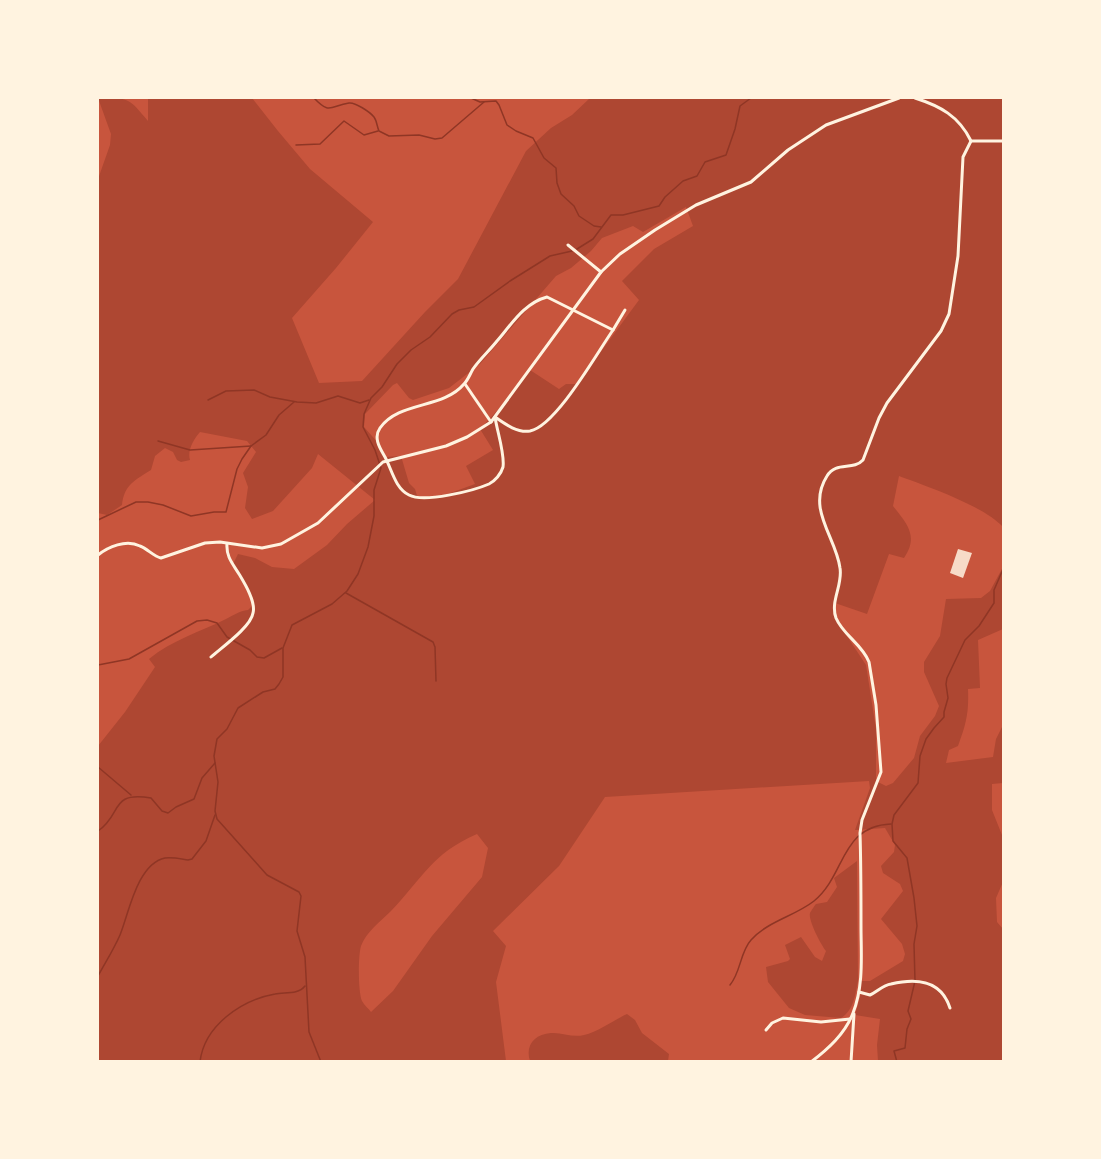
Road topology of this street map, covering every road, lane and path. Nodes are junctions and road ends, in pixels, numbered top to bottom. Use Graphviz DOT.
graph roads {
  1 [pos="899,98"];
  2 [pos="915,98"];
  3 [pos="971,141"];
  4 [pos="1004,141"];
  5 [pos="568,245"];
  6 [pos="601,272"];
  7 [pos="625,310"];
  8 [pos="572,311"];
  9 [pos="613,330"];
  10 [pos="465,384"];
  11 [pos="495,417"];
  12 [pos="491,422"];
  13 [pos="387,461"];
  14 [pos="227,544"];
  15 [pos="98,555"];
  16 [pos="211,657"];
  17 [pos="859,992"];
  18 [pos="950,1008"];
  19 [pos="854,1012"];
  20 [pos="850,1019"];
  21 [pos="766,1030"];
  22 [pos="811,1062"];
  23 [pos="851,1062"];
  1 -- 6 [label="street"];
  2 -- 3 [label="street"];
  3 -- 4 [label="street"];
  3 -- 17 [label="street"];
  5 -- 6 [label="street"];
  6 -- 8 [label="street"];
  7 -- 9 [label="street"];
  8 -- 9 [label="street"];
  8 -- 10 [label="street"];
  8 -- 11 [label="street"];
  9 -- 11 [label="street"];
  10 -- 12 [label="street"];
  10 -- 13 [label="street"];
  11 -- 12 [label="street"];
  11 -- 13 [label="street"];
  12 -- 13 [label="street"];
  13 -- 14 [label="street"];
  14 -- 15 [label="street"];
  14 -- 16 [label="street"];
  17 -- 18 [label="street"];
  17 -- 19 [label="street"];
  19 -- 20 [label="street"];
  19 -- 23 [label="street"];
  20 -- 21 [label="street"];
  20 -- 22 [label="street"];
}
